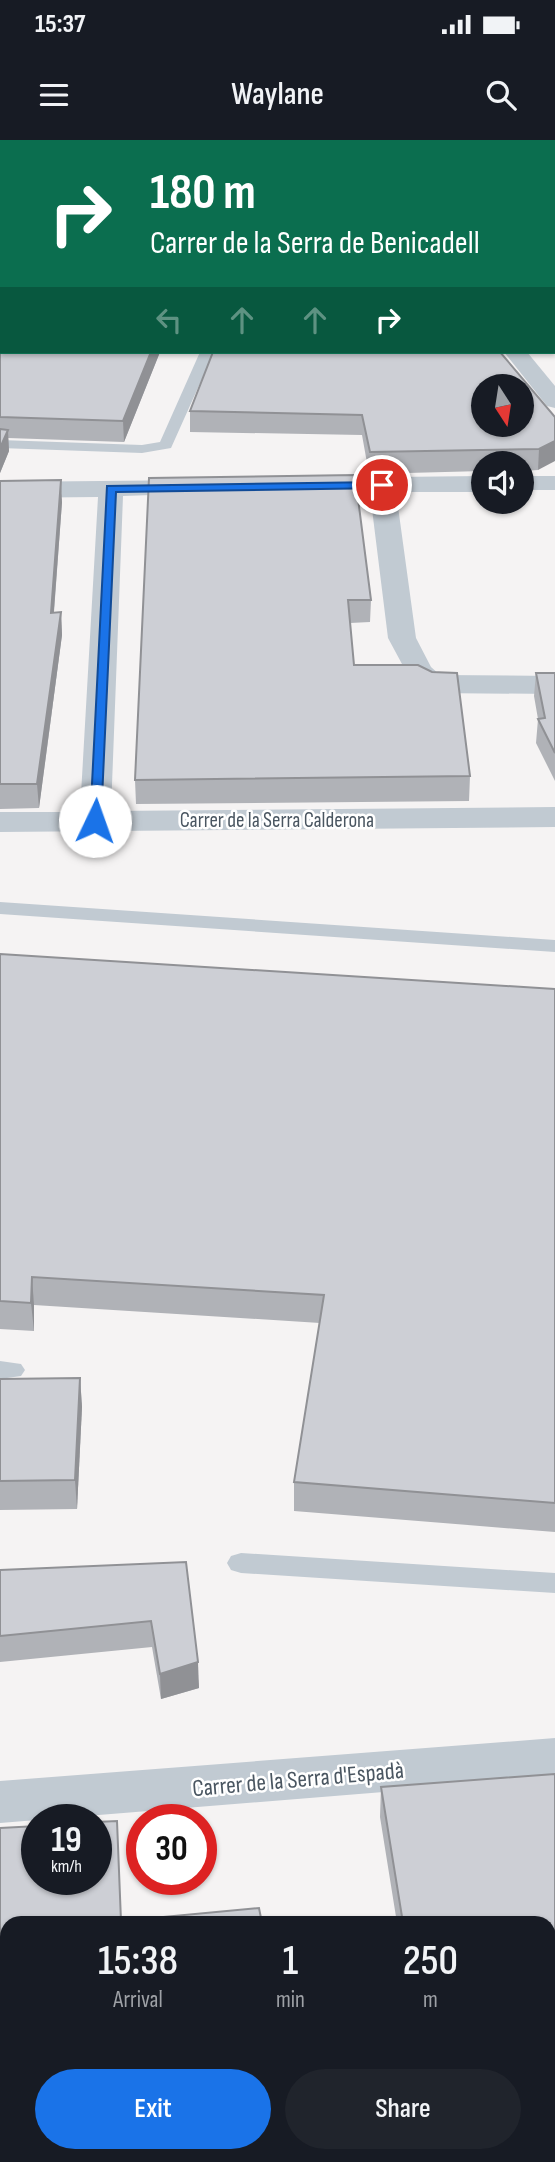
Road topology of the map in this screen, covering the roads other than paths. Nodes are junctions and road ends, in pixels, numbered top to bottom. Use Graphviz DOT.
graph roads {
  1 [pos="206,354"];
  2 [pos="517,354"];
  3 [pos="555,401"];
  4 [pos="0,444"];
  5 [pos="534,483"];
  6 [pos="555,483"];
  7 [pos="471,484"];
  8 [pos="382,485"];
  9 [pos="219,487"];
  10 [pos="274,487"];
  11 [pos="111,489"];
  12 [pos="0,490"];
  13 [pos="555,685"];
  14 [pos="555,817"];
  15 [pos="95,821"];
  16 [pos="0,822"];
  17 [pos="0,908"];
  18 [pos="555,946"];
  19 [pos="241,1563"];
  20 [pos="555,1583"];
  21 [pos="555,1758"];
  22 [pos="0,1802"];
  1 -- 4 [label="lane"];
  2 -- 3 [label="street"];
  5 -- 6 [label="street"];
  7 -- 8 [label="street"];
  8 -- 10 [label="street"];
  8 -- 13 [label="street"];
  9 -- 11 [label="street"];
  11 -- 12 [label="street"];
  11 -- 15 [label="street"];
  14 -- 15 [label="street, Carrer de la Serra Calderona"];
  15 -- 16 [label="street, Carrer de la Serra Calderona"];
  17 -- 18 [label="lane"];
  19 -- 20 [label="lane"];
  21 -- 22 [label="street, Carrer de la Serra d'Espadà"];
}
